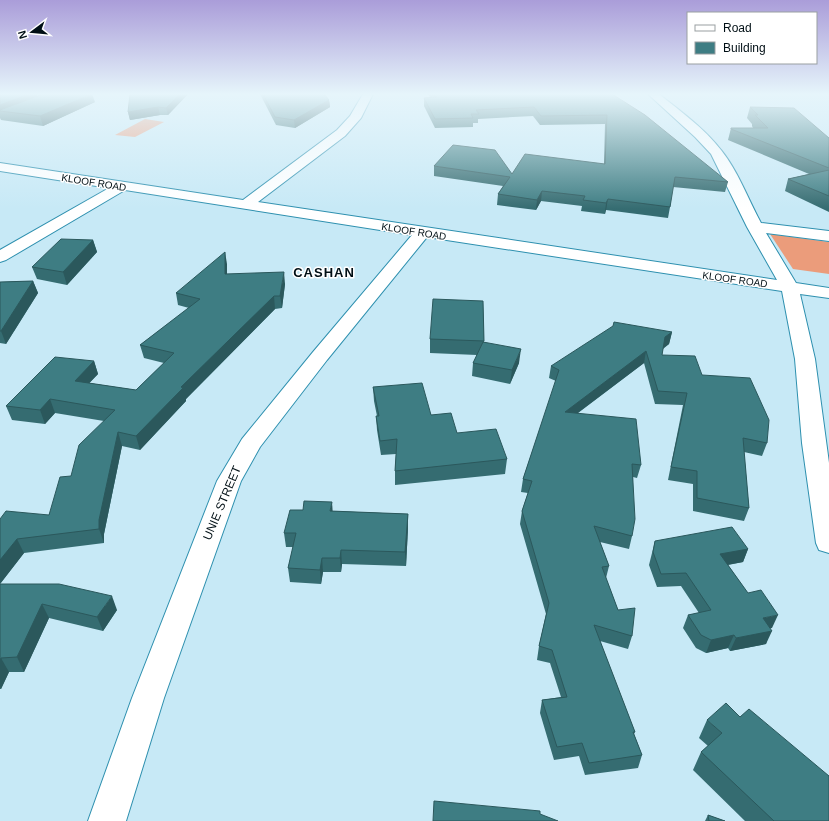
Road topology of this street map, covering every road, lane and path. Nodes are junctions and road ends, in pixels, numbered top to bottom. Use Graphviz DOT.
graph roads {
  1 [pos="342,132"];
  2 [pos="697,132"];
  3 [pos="0,167"];
  4 [pos="121,187"];
  5 [pos="246,205"];
  6 [pos="755,227"];
  7 [pos="423,232"];
  8 [pos="829,236"];
  9 [pos="0,257"];
  10 [pos="790,287"];
  11 [pos="829,293"];
  12 [pos="829,543"];
  13 [pos="107,821"];
  1 -- 5 [label="street"];
  2 -- 6 [label="street"];
  3 -- 4 [label="street, KLOOF ROAD"];
  4 -- 5 [label="street, KLOOF ROAD"];
  4 -- 9 [label="street"];
  5 -- 7 [label="street, KLOOF ROAD"];
  6 -- 8 [label="street"];
  6 -- 10 [label="street"];
  7 -- 10 [label="street, KLOOF ROAD"];
  7 -- 13 [label="street, UNIE STREET"];
  10 -- 11 [label="street, KLOOF ROAD"];
  10 -- 12 [label="street"];
}
